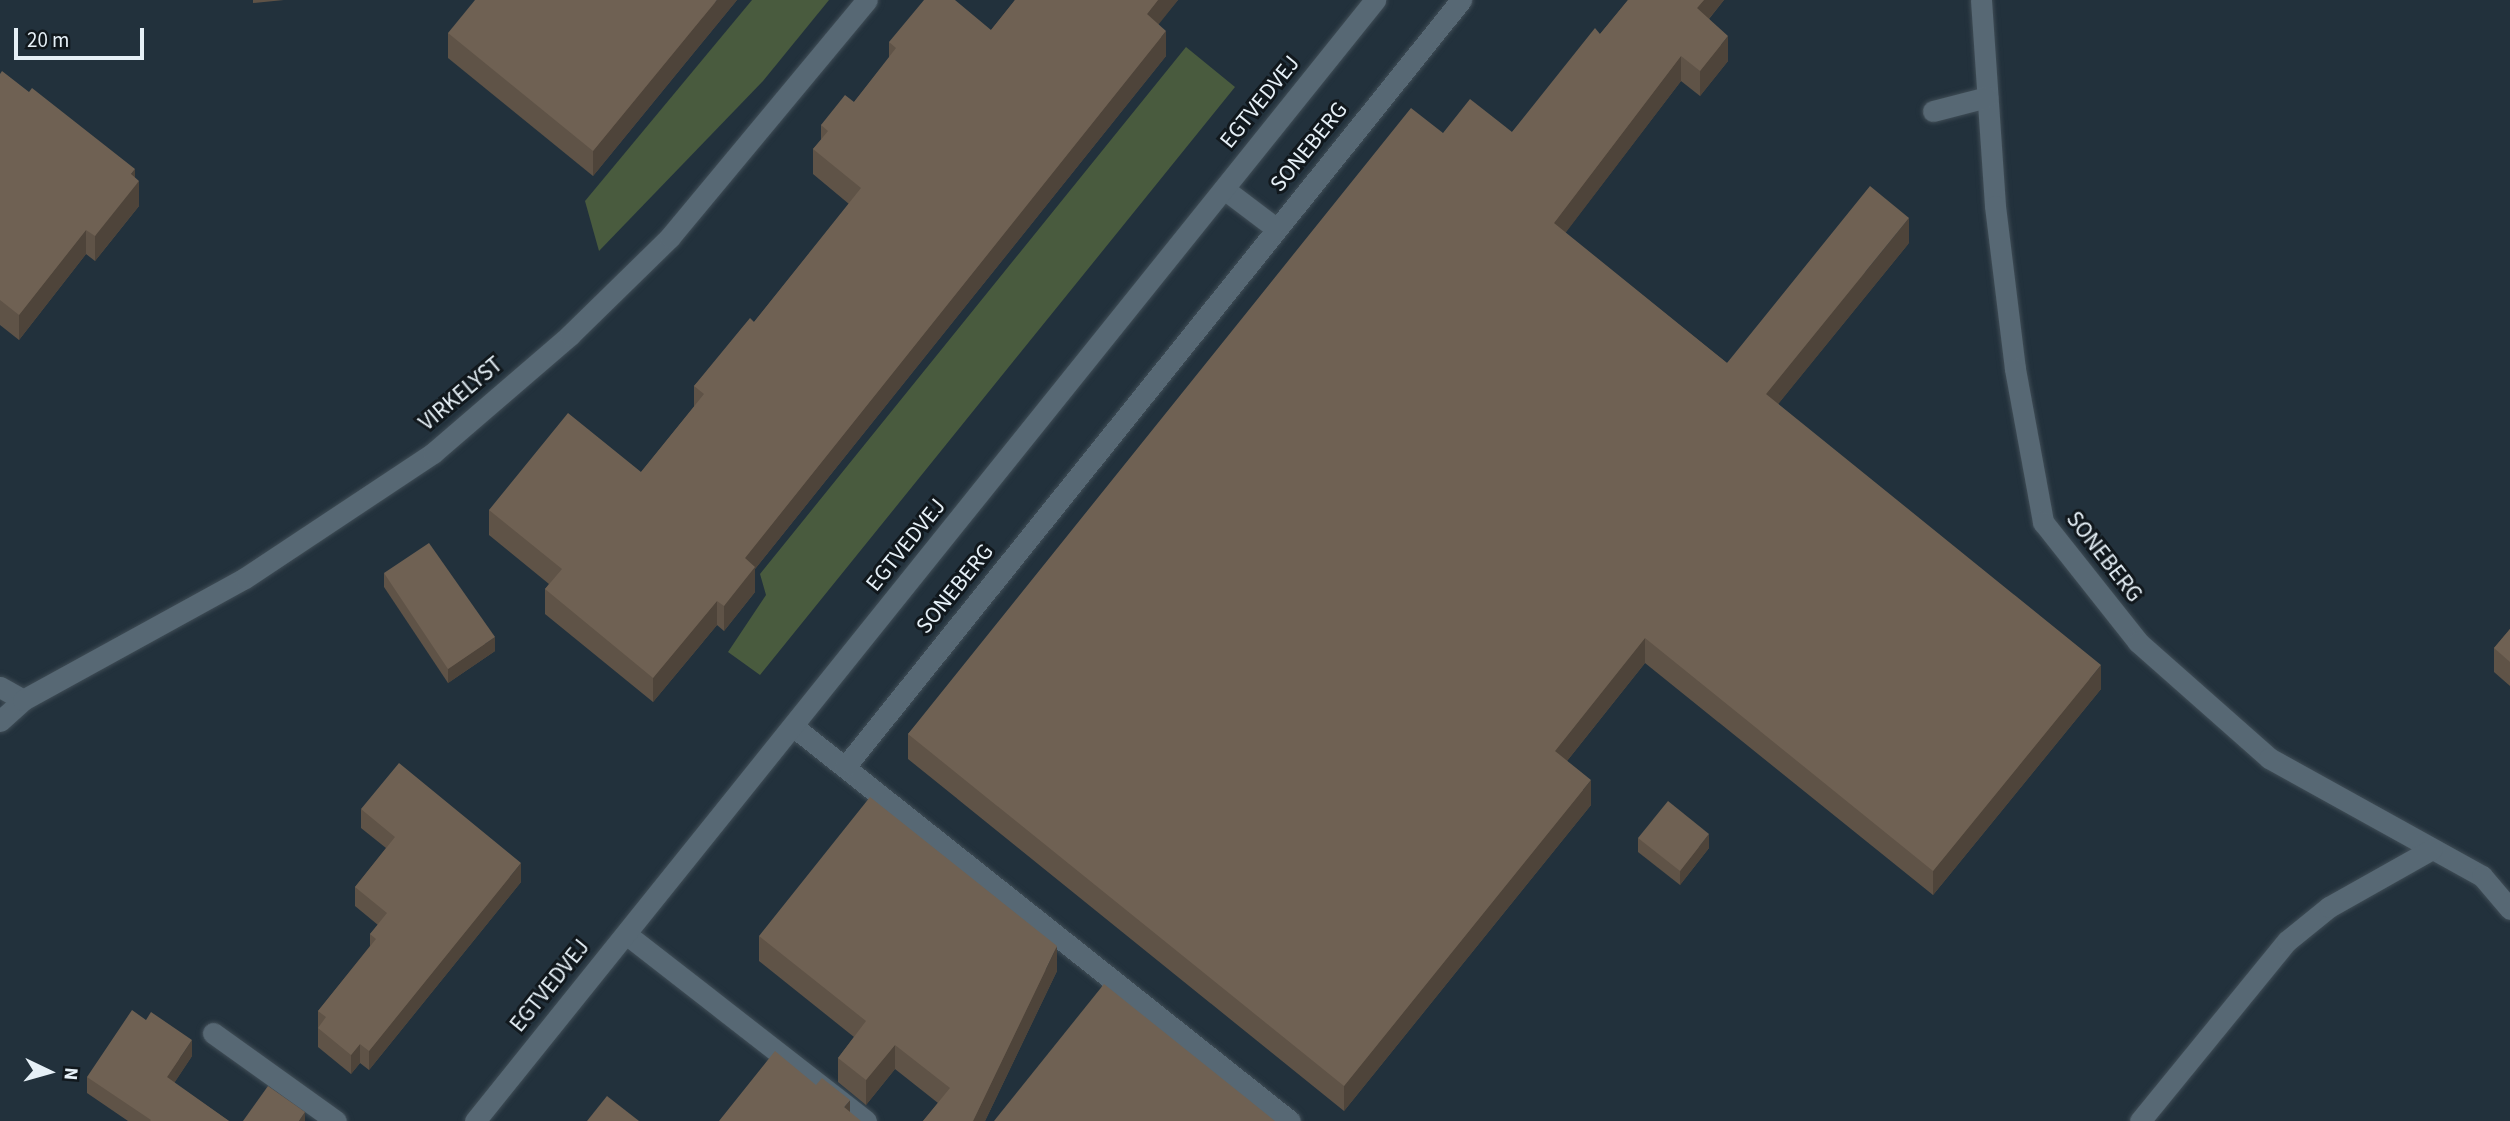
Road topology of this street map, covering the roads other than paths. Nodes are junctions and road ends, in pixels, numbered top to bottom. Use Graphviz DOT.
graph roads {
  1 [pos="867,0"];
  2 [pos="1375,0"];
  3 [pos="1461,0"];
  4 [pos="1981,0"];
  5 [pos="1987,97"];
  6 [pos="1933,111"];
  7 [pos="1224,190"];
  8 [pos="1277,229"];
  9 [pos="0,687"];
  10 [pos="23,700"];
  11 [pos="0,722"];
  12 [pos="794,727"];
  13 [pos="845,767"];
  14 [pos="2432,849"];
  15 [pos="2510,909"];
  16 [pos="626,934"];
  17 [pos="213,1033"];
  18 [pos="336,1121"];
  19 [pos="475,1121"];
  20 [pos="866,1121"];
  21 [pos="1290,1121"];
  22 [pos="2140,1121"];
  1 -- 10 [label="street, VIRKELYST"];
  2 -- 7 [label="street, EGTVEDVEJ"];
  3 -- 8 [label="street, SONEBERG"];
  4 -- 5 [label="street, SONEBERG"];
  5 -- 6 [label="street"];
  5 -- 14 [label="street, SONEBERG"];
  7 -- 8 [label="street"];
  7 -- 12 [label="street, EGTVEDVEJ"];
  8 -- 13 [label="street, SONEBERG"];
  9 -- 10 [label="street"];
  10 -- 11 [label="street, VIRKELYST"];
  12 -- 13 [label="street"];
  12 -- 16 [label="street, EGTVEDVEJ"];
  13 -- 21 [label="street"];
  14 -- 15 [label="street, SONEBERG"];
  14 -- 22 [label="street"];
  16 -- 19 [label="street, EGTVEDVEJ"];
  16 -- 20 [label="street"];
  17 -- 18 [label="street"];
}
